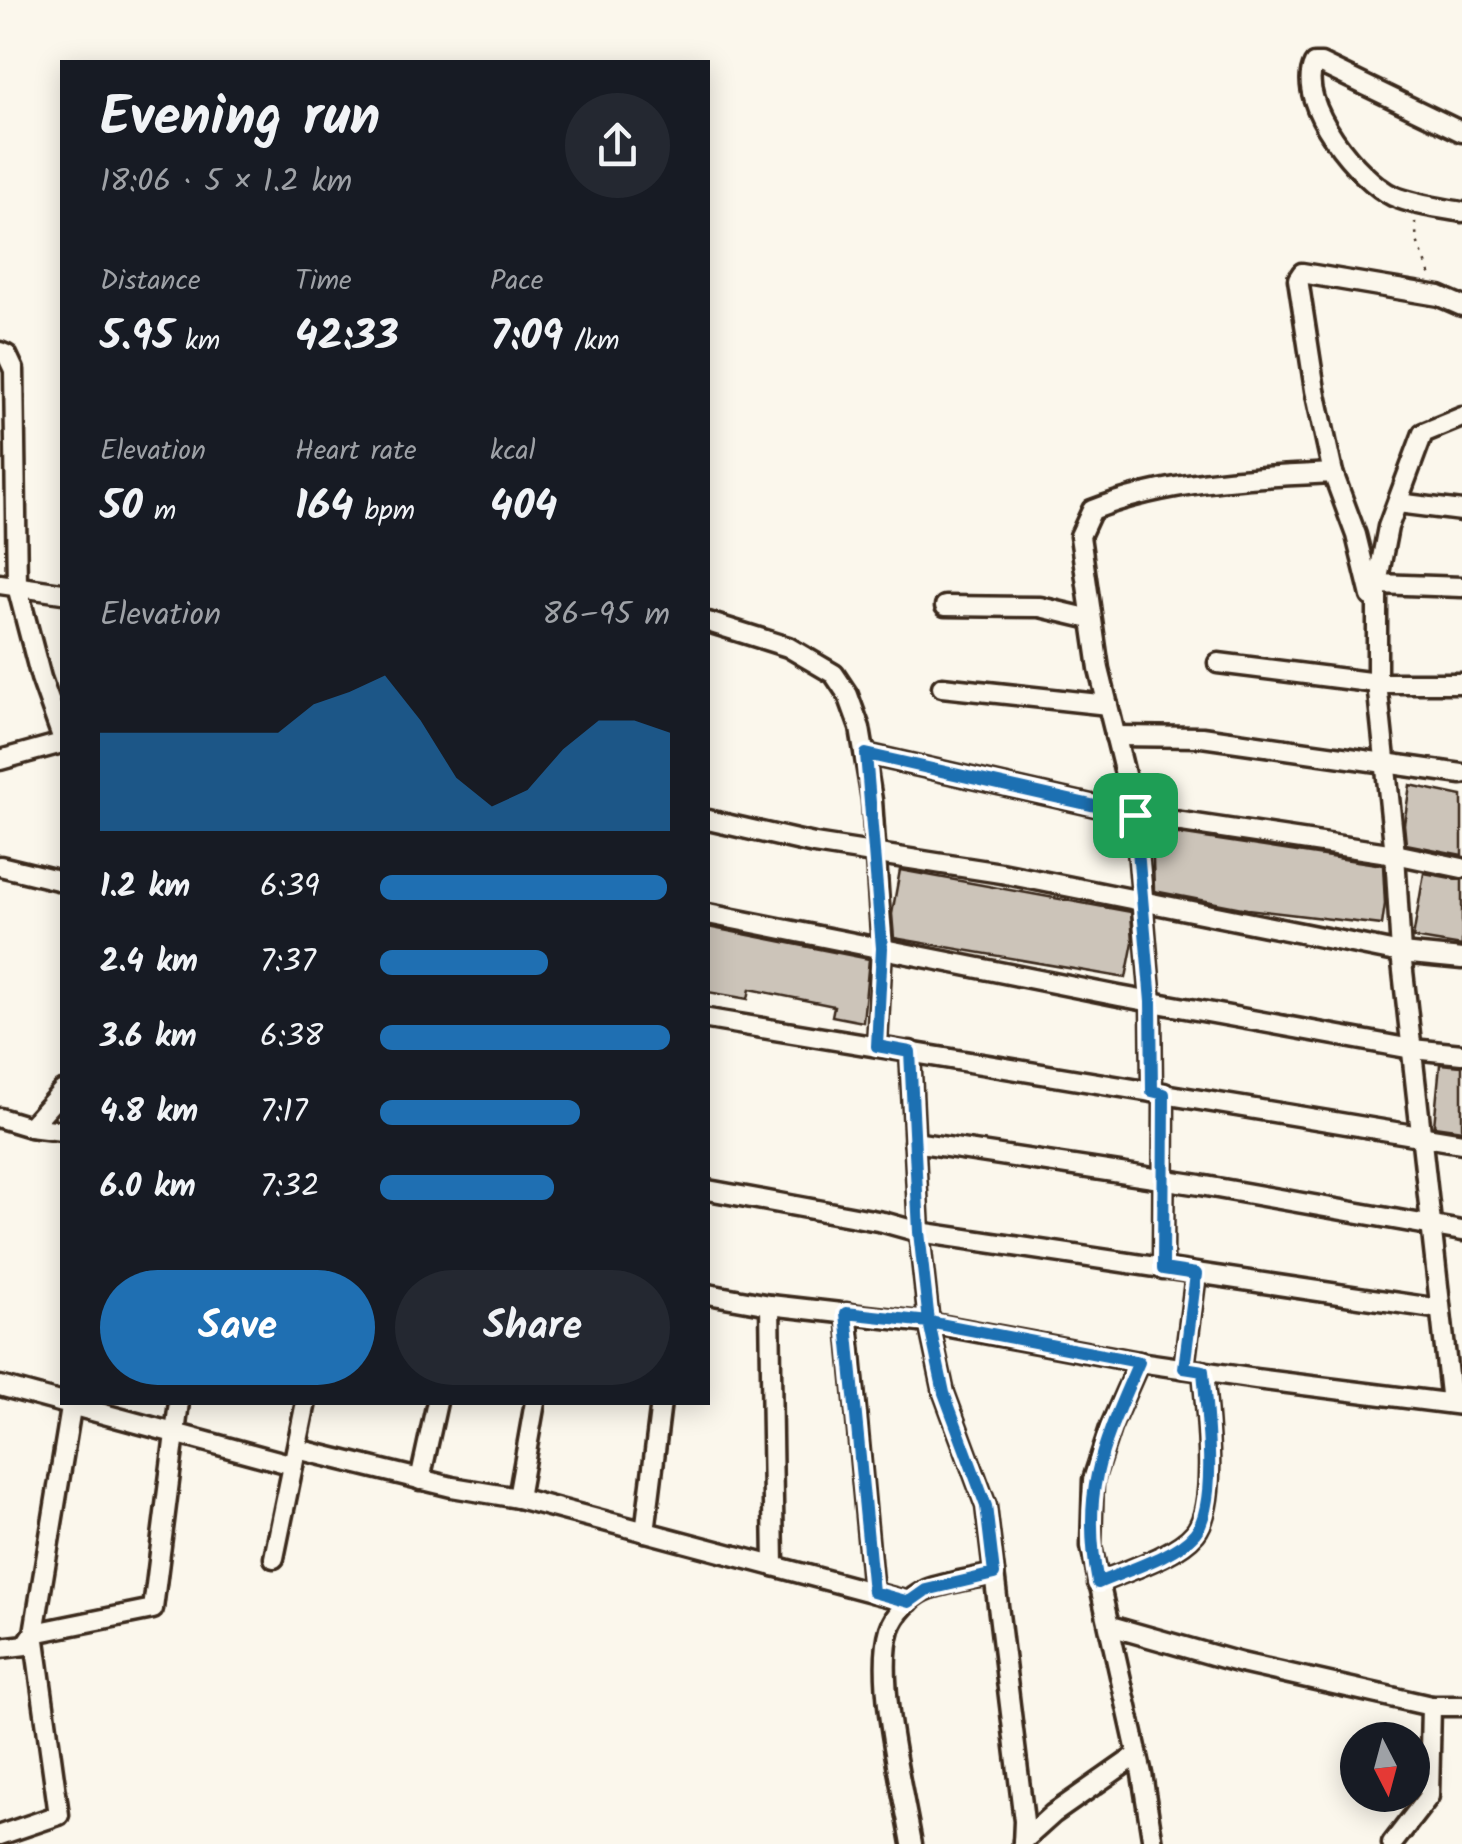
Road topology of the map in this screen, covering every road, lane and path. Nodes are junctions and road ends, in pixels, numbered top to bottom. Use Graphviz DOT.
graph roads {
  1 [pos="1462,132"];
  2 [pos="1413,201"];
  3 [pos="1462,212"];
  4 [pos="1439,296"];
  5 [pos="1462,306"];
  6 [pos="0,352"];
  7 [pos="1462,417"];
  8 [pos="1333,474"];
  9 [pos="1398,503"];
  10 [pos="1462,511"];
  11 [pos="1377,584"];
  12 [pos="9,585"];
  13 [pos="1462,587"];
  14 [pos="60,593"];
  15 [pos="945,606"];
  16 [pos="1091,619"];
  17 [pos="710,623"];
  18 [pos="1377,624"];
  19 [pos="1218,663"];
  20 [pos="1378,682"];
  21 [pos="1462,682"];
  22 [pos="942,688"];
  23 [pos="1108,705"];
  24 [pos="60,734"];
  25 [pos="1116,736"];
  26 [pos="60,741"];
  27 [pos="866,754"];
  28 [pos="0,760"];
  29 [pos="1386,763"];
  30 [pos="1462,774"];
  31 [pos="1135,815"];
  32 [pos="710,820"];
  33 [pos="875,854"];
  34 [pos="1395,854"];
  35 [pos="0,866"];
  36 [pos="1462,868"];
  37 [pos="60,881"];
  38 [pos="1142,902"];
  39 [pos="710,914"];
  40 [pos="882,948"];
  41 [pos="1401,953"];
  42 [pos="1462,960"];
  43 [pos="1151,1002"];
  44 [pos="710,1019"];
  45 [pos="877,1046"];
  46 [pos="1412,1049"];
  47 [pos="910,1052"];
  48 [pos="1462,1054"];
  49 [pos="1158,1092"];
  50 [pos="60,1093"];
  51 [pos="0,1118"];
  52 [pos="30,1127"];
  53 [pos="60,1132"];
  54 [pos="1420,1136"];
  55 [pos="914,1142"];
  56 [pos="1462,1144"];
  57 [pos="1162,1179"];
  58 [pos="710,1190"];
  59 [pos="1431,1226"];
  60 [pos="1462,1231"];
  61 [pos="919,1232"];
  62 [pos="1163,1269"];
  63 [pos="1196,1274"];
  64 [pos="710,1294"];
  65 [pos="770,1305"];
  66 [pos="1440,1309"];
  67 [pos="846,1313"];
  68 [pos="929,1322"];
  69 [pos="1139,1362"];
  70 [pos="1194,1370"];
  71 [pos="0,1386"];
  72 [pos="60,1401"];
  73 [pos="1456,1404"];
  74 [pos="72,1405"];
  75 [pos="76,1405"];
  76 [pos="179,1405"];
  77 [pos="305,1405"];
  78 [pos="436,1405"];
  79 [pos="534,1405"];
  80 [pos="661,1405"];
  81 [pos="174,1433"];
  82 [pos="295,1457"];
  83 [pos="420,1480"];
  84 [pos="518,1498"];
  85 [pos="645,1532"];
  86 [pos="274,1558"];
  87 [pos="774,1566"];
  88 [pos="994,1574"];
  89 [pos="1098,1583"];
  90 [pos="873,1592"];
  91 [pos="909,1602"];
  92 [pos="1110,1626"];
  93 [pos="34,1634"];
  94 [pos="0,1648"];
  95 [pos="1431,1706"];
  96 [pos="1462,1706"];
  97 [pos="1137,1755"];
  98 [pos="0,1835"];
  99 [pos="1023,1842"];
  100 [pos="912,1844"];
  101 [pos="1153,1844"];
  102 [pos="1392,1844"];
  1 -- 2 [label="street"];
  2 -- 3 [label="street"];
  2 -- 4 [label="path"];
  4 -- 5 [label="street"];
  4 -- 8 [label="street"];
  6 -- 12 [label="street"];
  7 -- 9 [label="street"];
  8 -- 16 [label="street"];
  8 -- 18 [label="street"];
  9 -- 10 [label="street"];
  9 -- 11 [label="street"];
  11 -- 13 [label="street"];
  11 -- 18 [label="street"];
  12 -- 14 [label="street"];
  12 -- 24 [label="street"];
  15 -- 16 [label="street"];
  16 -- 23 [label="street"];
  17 -- 27 [label="street"];
  18 -- 20 [label="street"];
  19 -- 20 [label="street"];
  20 -- 21 [label="street"];
  20 -- 29 [label="street"];
  22 -- 23 [label="street"];
  23 -- 25 [label="street"];
  25 -- 29 [label="street"];
  25 -- 31 [label="street"];
  26 -- 28 [label="street"];
  27 -- 31 [label="street"];
  27 -- 33 [label="street"];
  29 -- 30 [label="street"];
  29 -- 34 [label="street"];
  31 -- 34 [label="street"];
  31 -- 38 [label="street"];
  32 -- 33 [label="street"];
  33 -- 38 [label="street"];
  33 -- 40 [label="street"];
  34 -- 36 [label="street"];
  34 -- 41 [label="street"];
  35 -- 37 [label="street"];
  38 -- 41 [label="street"];
  38 -- 43 [label="street"];
  39 -- 40 [label="street"];
  40 -- 43 [label="street"];
  40 -- 45 [label="street"];
  41 -- 42 [label="street"];
  41 -- 46 [label="street"];
  43 -- 46 [label="street"];
  43 -- 49 [label="street"];
  44 -- 45 [label="street"];
  45 -- 47 [label="street"];
  46 -- 48 [label="street"];
  46 -- 54 [label="street"];
  47 -- 49 [label="street"];
  47 -- 55 [label="street"];
  49 -- 54 [label="street"];
  49 -- 57 [label="street"];
  50 -- 52 [label="street"];
  51 -- 52 [label="street"];
  52 -- 53 [label="street"];
  54 -- 56 [label="street"];
  54 -- 59 [label="street"];
  55 -- 57 [label="street"];
  55 -- 61 [label="street"];
  57 -- 59 [label="street"];
  57 -- 62 [label="street"];
  58 -- 61 [label="street"];
  59 -- 60 [label="street"];
  59 -- 66 [label="street"];
  61 -- 62 [label="street"];
  61 -- 68 [label="street"];
  62 -- 63 [label="street"];
  63 -- 66 [label="street"];
  63 -- 70 [label="street"];
  64 -- 65 [label="street"];
  65 -- 67 [label="street"];
  65 -- 87 [label="street"];
  66 -- 73 [label="street"];
  67 -- 68 [label="street"];
  67 -- 90 [label="street"];
  68 -- 69 [label="street"];
  68 -- 88 [label="street"];
  69 -- 70 [label="street"];
  69 -- 89 [label="street"];
  70 -- 73 [label="street"];
  70 -- 89 [label="street"];
  71 -- 72 [label="street"];
  74 -- 93 [label="street"];
  75 -- 81 [label="street"];
  76 -- 81 [label="street"];
  77 -- 82 [label="street"];
  78 -- 83 [label="street"];
  79 -- 84 [label="street"];
  80 -- 85 [label="street"];
  81 -- 82 [label="street"];
  81 -- 93 [label="street"];
  82 -- 83 [label="street"];
  82 -- 86 [label="street"];
  83 -- 84 [label="street"];
  84 -- 85 [label="street"];
  85 -- 87 [label="street"];
  87 -- 90 [label="street"];
  88 -- 91 [label="street"];
  88 -- 99 [label="street"];
  89 -- 92 [label="street"];
  90 -- 91 [label="street"];
  91 -- 100 [label="street"];
  92 -- 95 [label="street"];
  92 -- 97 [label="street"];
  93 -- 94 [label="street"];
  93 -- 98 [label="street"];
  95 -- 96 [label="street"];
  95 -- 102 [label="street"];
  97 -- 99 [label="street"];
  97 -- 101 [label="street"];
}
